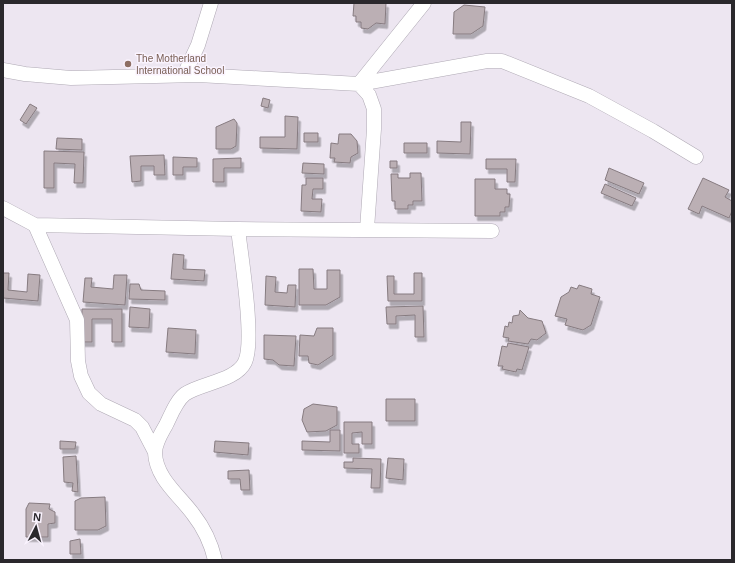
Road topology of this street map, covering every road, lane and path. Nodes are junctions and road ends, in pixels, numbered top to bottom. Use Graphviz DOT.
graph roads {
  1 [pos="211,3"];
  2 [pos="424,3"];
  3 [pos="3,70"];
  4 [pos="184,75"];
  5 [pos="359,84"];
  6 [pos="696,157"];
  7 [pos="3,208"];
  8 [pos="35,224"];
  9 [pos="238,229"];
  10 [pos="367,229"];
  11 [pos="492,231"];
  12 [pos="155,452"];
  13 [pos="215,560"];
  1 -- 4 [label="street"];
  2 -- 5 [label="street"];
  3 -- 4 [label="street"];
  4 -- 5 [label="street"];
  5 -- 6 [label="street"];
  5 -- 10 [label="street"];
  7 -- 8 [label="street"];
  8 -- 9 [label="street"];
  8 -- 12 [label="street"];
  9 -- 10 [label="street"];
  9 -- 12 [label="street"];
  10 -- 11 [label="street"];
  12 -- 13 [label="street"];
}
